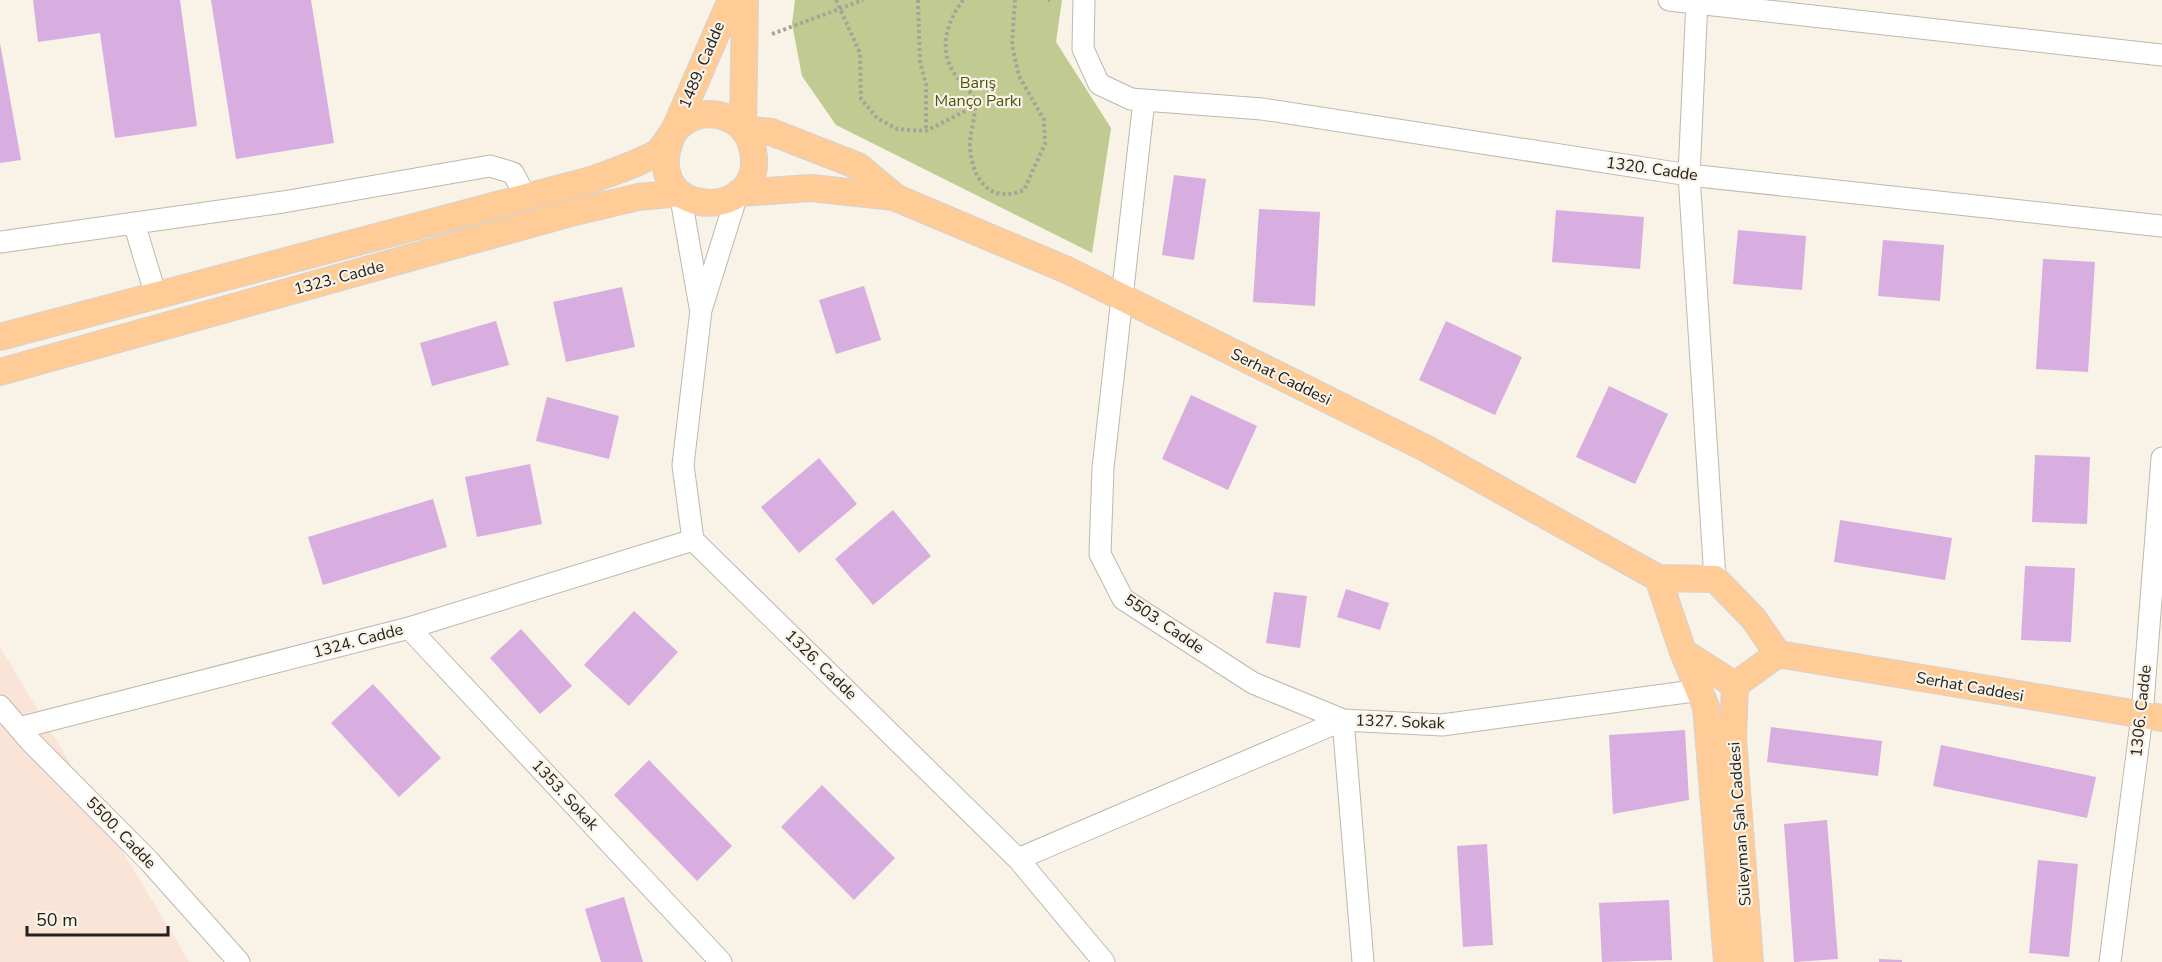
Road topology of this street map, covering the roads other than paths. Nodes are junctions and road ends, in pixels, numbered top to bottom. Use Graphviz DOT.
graph roads {
  1 [pos="731,0"];
  2 [pos="745,0"];
  3 [pos="1084,0"];
  4 [pos="1669,0"];
  5 [pos="1697,2"];
  6 [pos="2162,55"];
  7 [pos="1144,100"];
  8 [pos="743,129"];
  9 [pos="674,131"];
  10 [pos="1689,175"];
  11 [pos="680,193"];
  12 [pos="738,194"];
  13 [pos="894,197"];
  14 [pos="527,199"];
  15 [pos="134,224"];
  16 [pos="2162,226"];
  17 [pos="0,242"];
  18 [pos="156,296"];
  19 [pos="1120,296"];
  20 [pos="701,310"];
  21 [pos="0,337"];
  22 [pos="0,372"];
  23 [pos="2162,458"];
  24 [pos="693,540"];
  25 [pos="1658,578"];
  26 [pos="1715,579"];
  27 [pos="409,627"];
  28 [pos="1683,652"];
  29 [pos="1778,654"];
  30 [pos="1735,685"];
  31 [pos="1703,698"];
  32 [pos="0,706"];
  33 [pos="2152,717"];
  34 [pos="1343,720"];
  35 [pos="20,728"];
  36 [pos="1018,859"];
  37 [pos="239,962"];
  38 [pos="721,962"];
  39 [pos="1104,962"];
  40 [pos="1364,962"];
  41 [pos="1727,962"];
  42 [pos="1750,962"];
  43 [pos="2110,962"];
  1 -- 9 [label="main road, 1489. Cadde"];
  2 -- 8 [label="main road, 1489. Cadde"];
  3 -- 7 [label="street, 1320. Cadde"];
  4 -- 5 [label="street"];
  5 -- 6 [label="street"];
  5 -- 10 [label="street"];
  7 -- 10 [label="street, 1320. Cadde"];
  7 -- 19 [label="street, 5503. Cadde"];
  8 -- 9 [label="main road"];
  8 -- 12 [label="main road"];
  8 -- 13 [label="main road"];
  9 -- 11 [label="main road"];
  9 -- 14 [label="main road"];
  10 -- 16 [label="street, 1320. Cadde"];
  10 -- 26 [label="street"];
  11 -- 12 [label="main road"];
  11 -- 20 [label="street"];
  11 -- 22 [label="main road, 1323. Cadde"];
  12 -- 13 [label="main road"];
  12 -- 20 [label="street"];
  13 -- 19 [label="main road, Serhat Caddesi"];
  14 -- 15 [label="street"];
  14 -- 18 [label="main road"];
  15 -- 17 [label="street"];
  15 -- 18 [label="street"];
  18 -- 21 [label="main road"];
  19 -- 25 [label="main road, Serhat Caddesi"];
  19 -- 34 [label="street, 5503. Cadde"];
  20 -- 24 [label="street"];
  23 -- 33 [label="street, 1306. Cadde"];
  24 -- 27 [label="street, 1324. Cadde"];
  24 -- 36 [label="street, 1326. Cadde"];
  25 -- 26 [label="main road, Serhat Caddesi"];
  25 -- 28 [label="main road"];
  26 -- 29 [label="main road"];
  27 -- 35 [label="street, 1324. Cadde"];
  27 -- 38 [label="street, 1353. Sokak"];
  28 -- 30 [label="main road"];
  28 -- 31 [label="main road"];
  29 -- 30 [label="main road"];
  29 -- 33 [label="main road, Serhat Caddesi"];
  30 -- 42 [label="main road, Süleyman Şah Caddesi"];
  31 -- 34 [label="street, 1327. Sokak"];
  31 -- 41 [label="main road, Süleyman Şah Caddesi"];
  32 -- 35 [label="street, 5500. Cadde"];
  33 -- 43 [label="street, 1306. Cadde"];
  34 -- 36 [label="street, 1327. Sokak"];
  34 -- 40 [label="street"];
  35 -- 37 [label="street, 5500. Cadde"];
  36 -- 39 [label="street, 1326. Cadde"];
}
